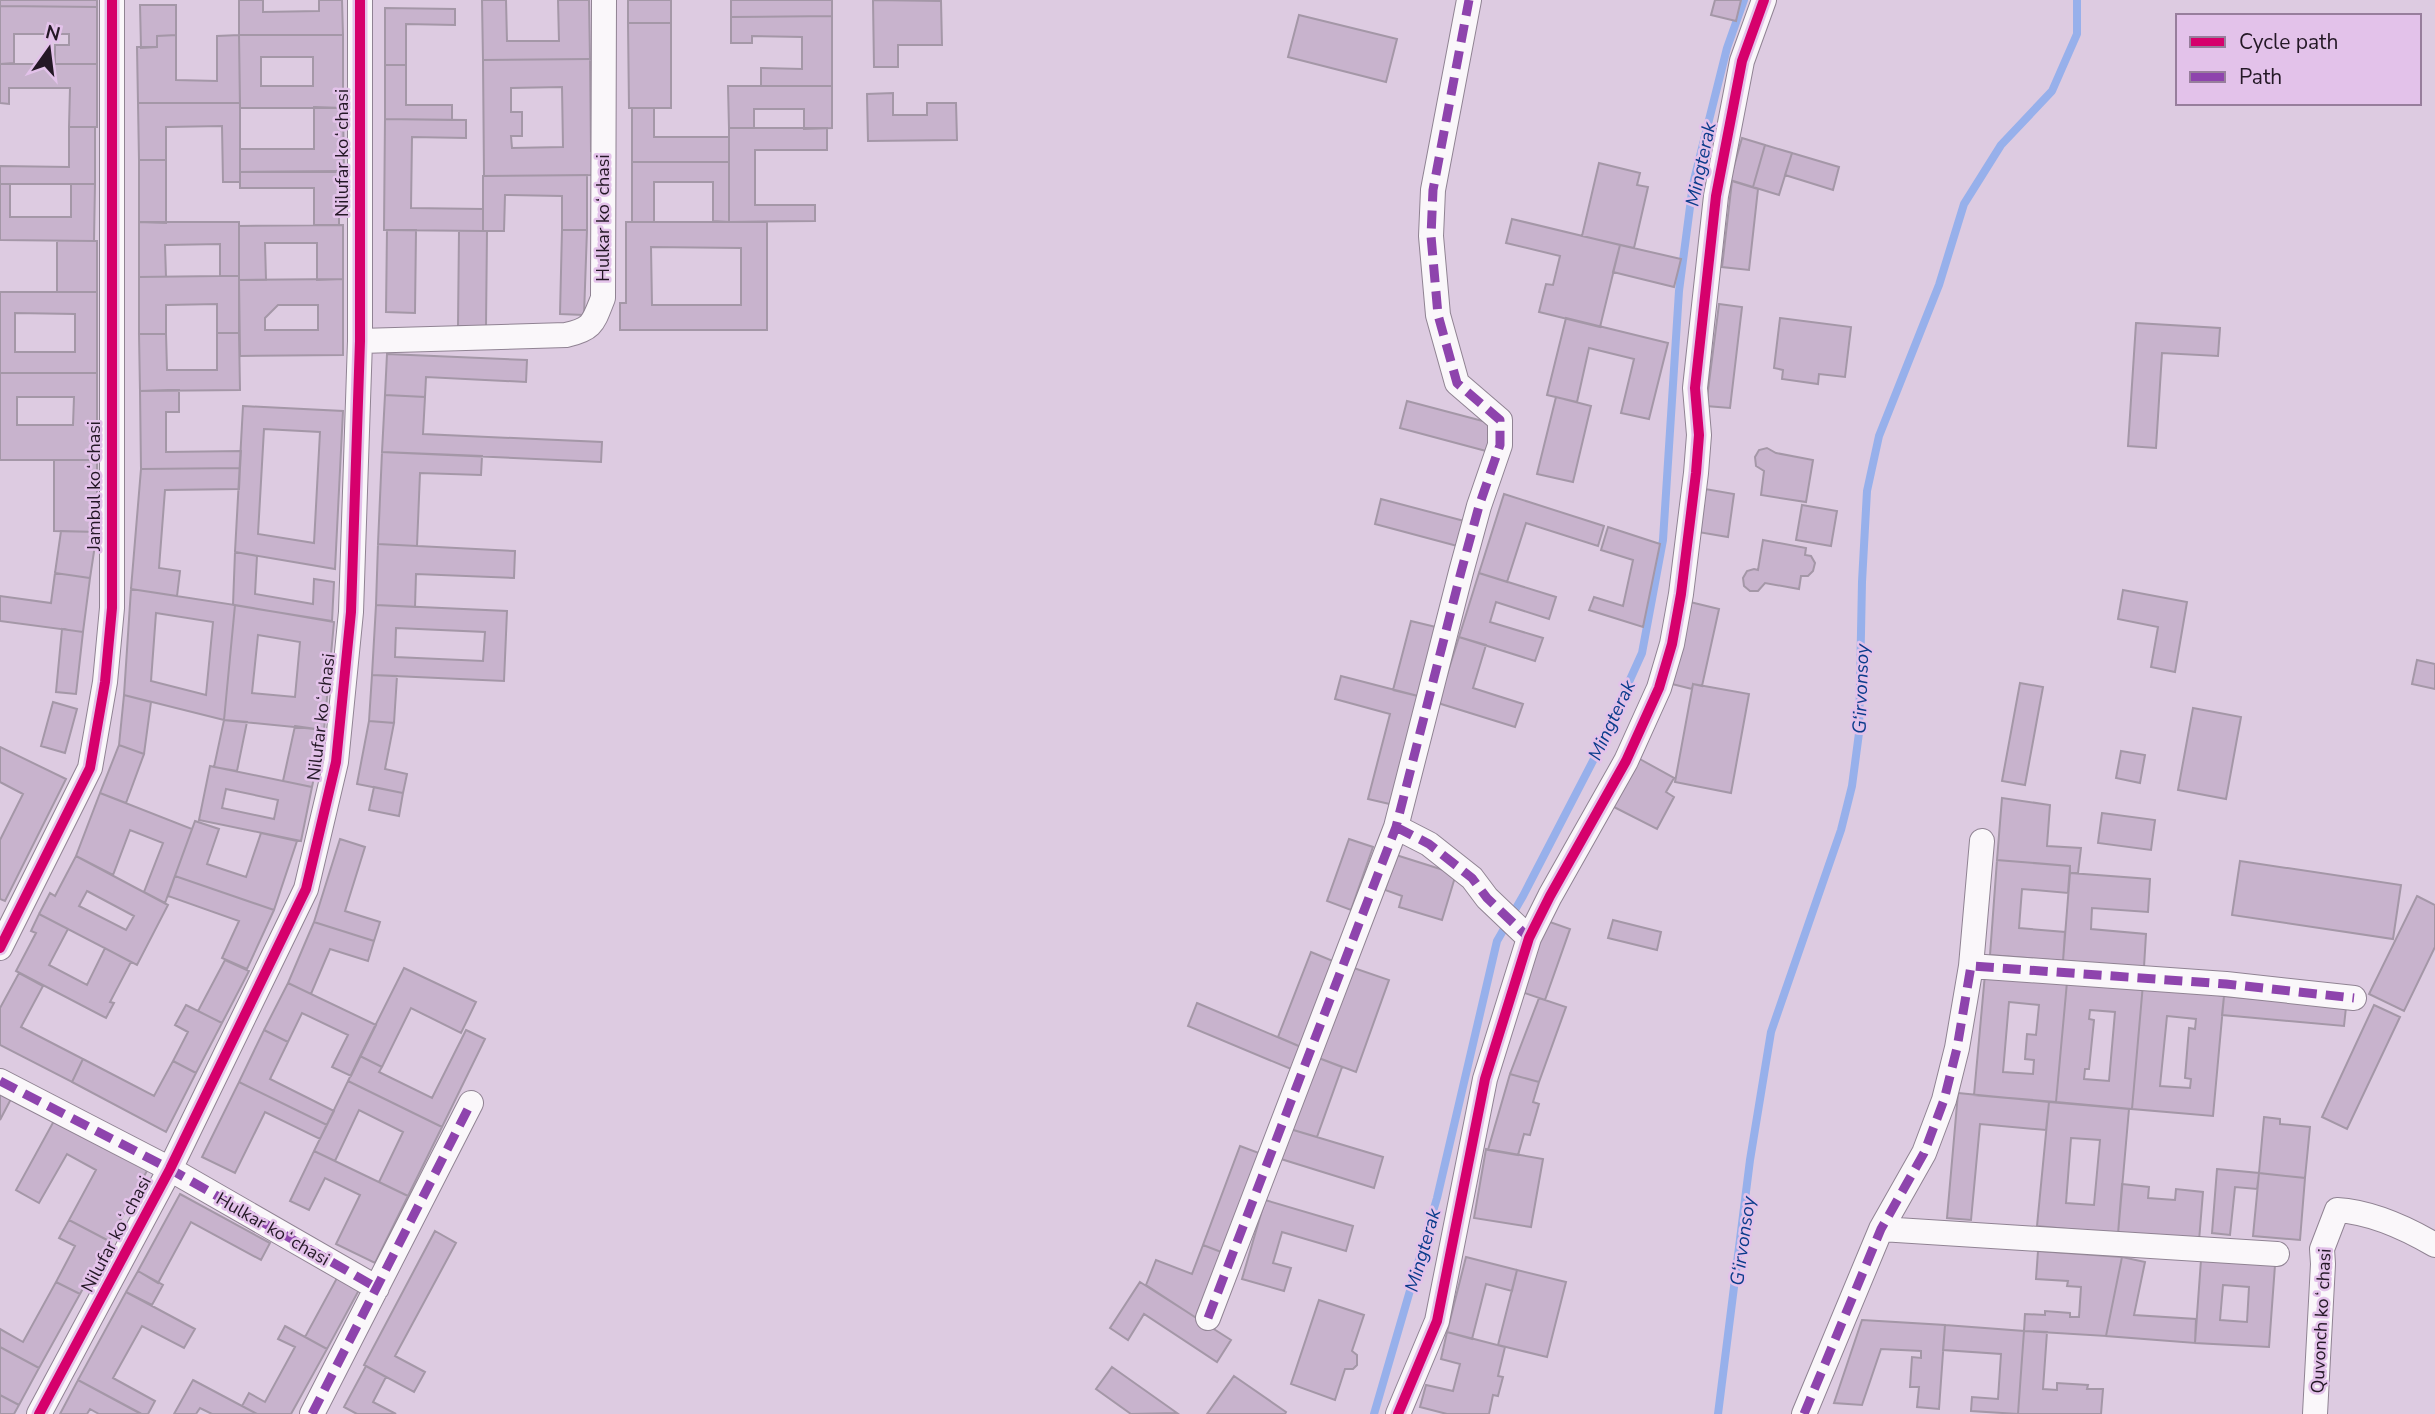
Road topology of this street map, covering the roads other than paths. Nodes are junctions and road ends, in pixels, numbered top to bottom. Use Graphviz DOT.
graph roads {
  1 [pos="112,0"];
  2 [pos="360,0"];
  3 [pos="604,0"];
  4 [pos="1469,0"];
  5 [pos="1764,0"];
  6 [pos="360,341"];
  7 [pos="1396,827"];
  8 [pos="1982,841"];
  9 [pos="1522,933"];
  10 [pos="0,948"];
  11 [pos="1971,966"];
  12 [pos="2354,998"];
  13 [pos="0,1081"];
  14 [pos="471,1103"];
  15 [pos="170,1169"];
  16 [pos="1881,1229"];
  17 [pos="2435,1245"];
  18 [pos="2277,1254"];
  19 [pos="377,1288"];
  20 [pos="1208,1318"];
  21 [pos="39,1414"];
  22 [pos="312,1414"];
  23 [pos="1398,1414"];
  24 [pos="1804,1414"];
  25 [pos="2315,1414"];
  1 -- 10 [label="street, Jambul koʻchasi"];
  2 -- 6 [label="street, Nilufar koʻchasi"];
  3 -- 6 [label="street, Hulkar koʻchasi"];
  4 -- 7 [label="street"];
  5 -- 9 [label="street"];
  6 -- 15 [label="street, Nilufar koʻchasi"];
  7 -- 9 [label="street"];
  7 -- 20 [label="street"];
  8 -- 11 [label="street"];
  9 -- 23 [label="street"];
  11 -- 12 [label="street"];
  11 -- 16 [label="street"];
  13 -- 15 [label="street, Hulkar koʻchasi"];
  14 -- 19 [label="street"];
  15 -- 19 [label="street, Hulkar koʻchasi"];
  15 -- 21 [label="street, Nilufar koʻchasi"];
  16 -- 18 [label="street"];
  16 -- 24 [label="street"];
  17 -- 25 [label="street, Quvonch koʻchasi"];
  19 -- 22 [label="street"];
}
